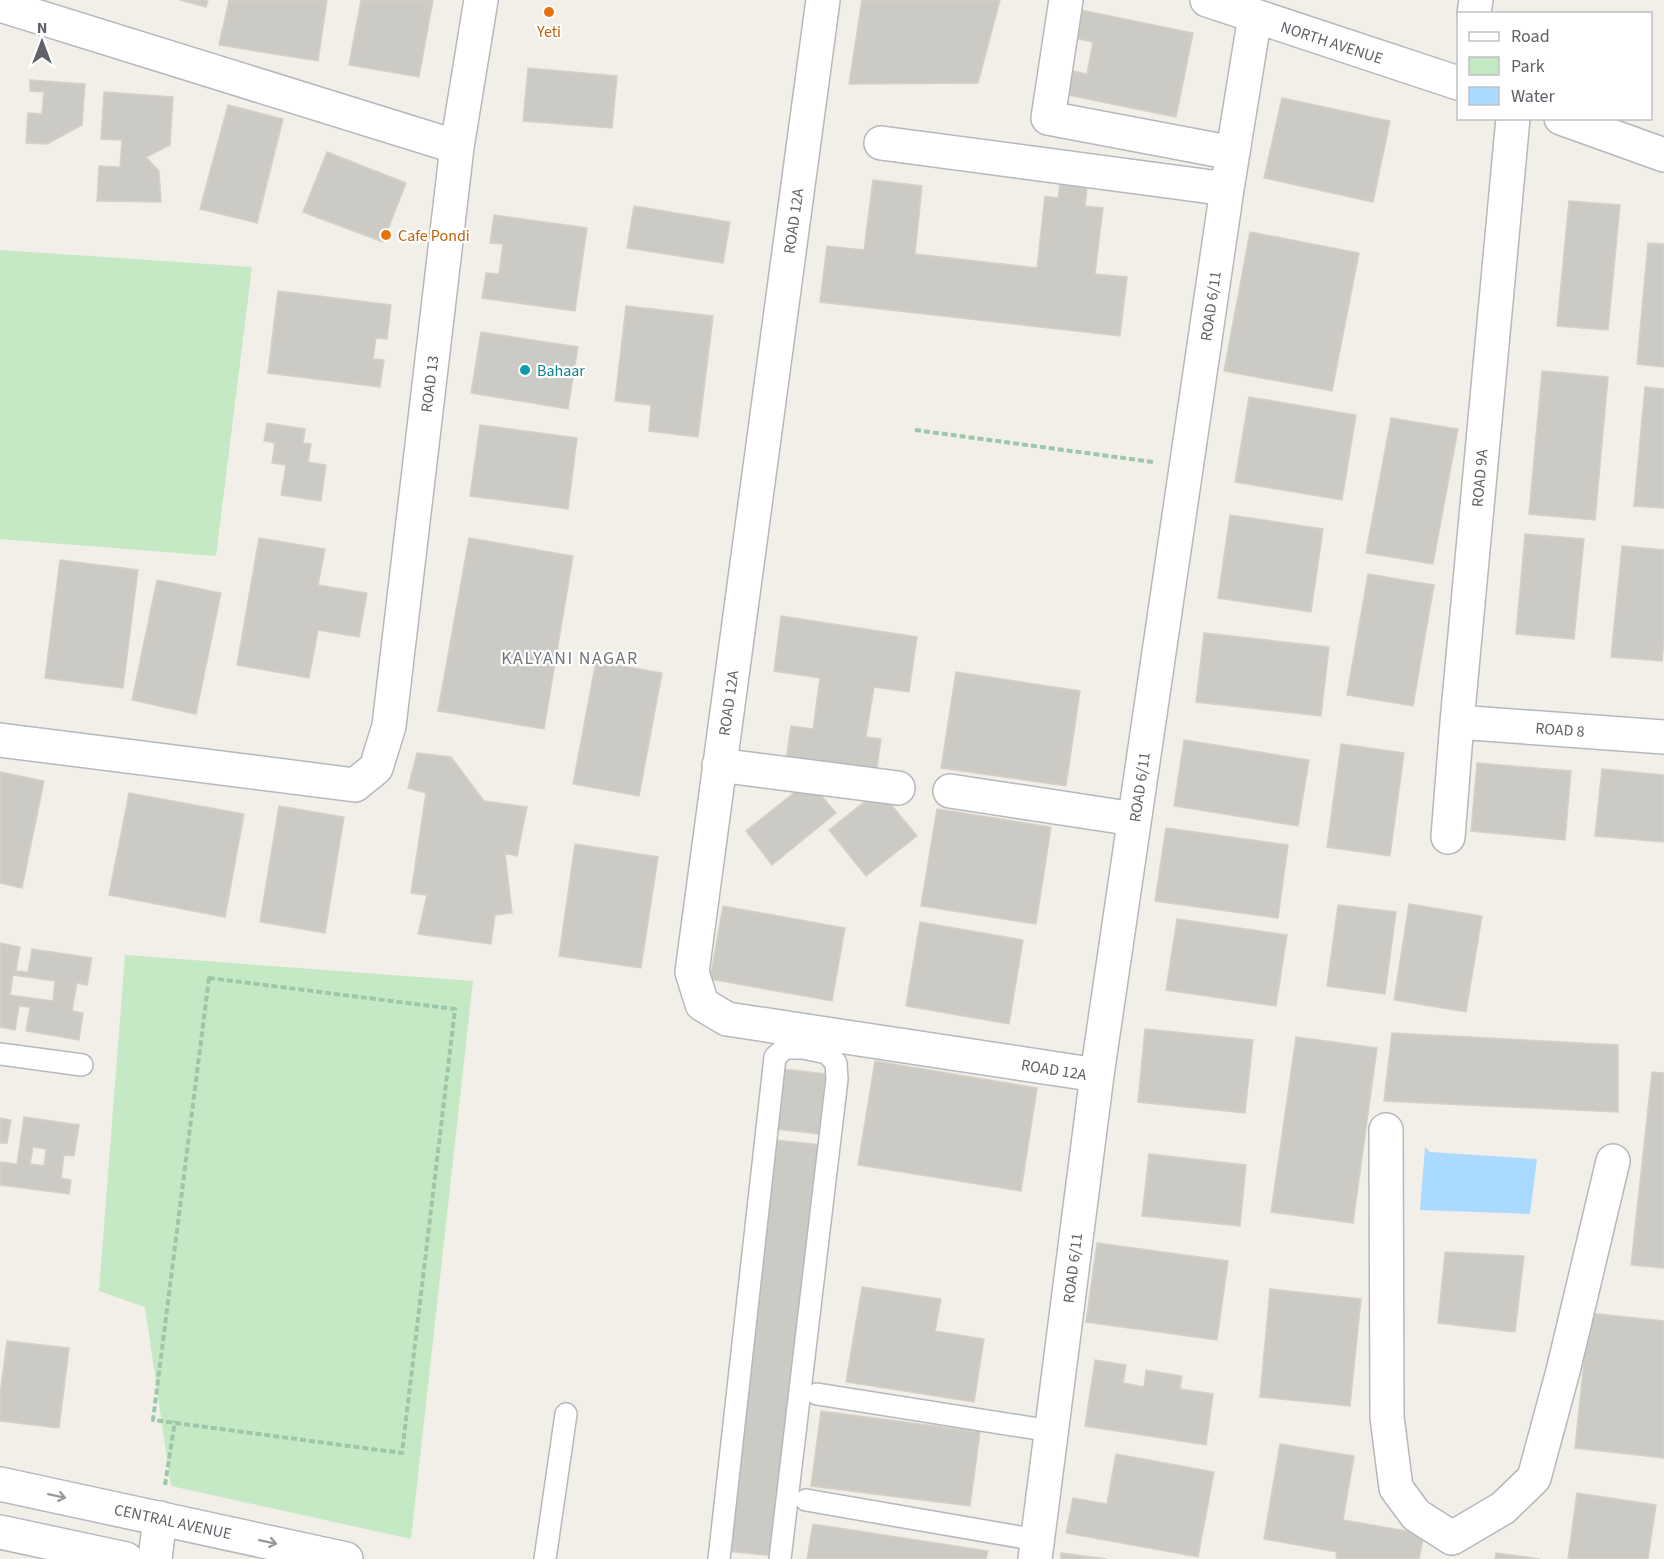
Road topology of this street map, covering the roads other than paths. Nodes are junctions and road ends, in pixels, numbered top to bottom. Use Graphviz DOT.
graph roads {
  1 [pos="481,0"];
  2 [pos="823,0"];
  3 [pos="1066,0"];
  4 [pos="1207,0"];
  5 [pos="0,5"];
  6 [pos="1255,16"];
  7 [pos="1457,84"];
  8 [pos="1513,120"];
  9 [pos="1566,120"];
  10 [pos="881,143"];
  11 [pos="457,147"];
  12 [pos="1233,153"];
  13 [pos="1664,155"];
  14 [pos="1227,189"];
  15 [pos="1457,722"];
  16 [pos="1664,737"];
  17 [pos="0,740"];
  18 [pos="719,765"];
  19 [pos="898,788"];
  20 [pos="950,791"];
  21 [pos="1134,819"];
  22 [pos="1448,837"];
  23 [pos="0,1054"];
  24 [pos="82,1065"];
  25 [pos="1097,1075"];
  26 [pos="1386,1130"];
  27 [pos="1613,1161"];
  28 [pos="817,1394"];
  29 [pos="566,1414"];
  30 [pos="1051,1431"];
  31 [pos="0,1484"];
  32 [pos="806,1500"];
  33 [pos="160,1518"];
  34 [pos="0,1532"];
  35 [pos="1450,1548"];
  36 [pos="1036,1550"];
  37 [pos="126,1559"];
  38 [pos="155,1559"];
  39 [pos="346,1559"];
  40 [pos="545,1559"];
  41 [pos="719,1559"];
  42 [pos="780,1559"];
  1 -- 11 [label="street, ROAD 13"];
  2 -- 18 [label="street, ROAD 12A"];
  3 -- 12 [label="street"];
  4 -- 6 [label="street, NORTH AVENUE"];
  5 -- 11 [label="street"];
  6 -- 7 [label="street, NORTH AVENUE"];
  6 -- 12 [label="street, ROAD 6/11"];
  8 -- 15 [label="street, ROAD 9A"];
  9 -- 13 [label="street"];
  10 -- 14 [label="street"];
  11 -- 17 [label="street, ROAD 13"];
  12 -- 14 [label="street, ROAD 6/11"];
  14 -- 21 [label="street, ROAD 6/11"];
  15 -- 16 [label="street, ROAD 8"];
  15 -- 22 [label="street, ROAD 9A"];
  18 -- 19 [label="street"];
  18 -- 25 [label="street, ROAD 12A"];
  20 -- 21 [label="street"];
  21 -- 25 [label="street, ROAD 6/11"];
  23 -- 24 [label="lane"];
  25 -- 30 [label="street, ROAD 6/11"];
  26 -- 35 [label="street"];
  27 -- 35 [label="street"];
  28 -- 30 [label="lane"];
  29 -- 40 [label="lane"];
  30 -- 36 [label="street, ROAD 6/11"];
  31 -- 33 [label="street, CENTRAL AVENUE, one-way"];
  32 -- 36 [label="lane"];
  33 -- 38 [label="street"];
  33 -- 39 [label="street, CENTRAL AVENUE, one-way"];
  34 -- 37 [label="street"];
  41 -- 42 [label="lane"];
}
